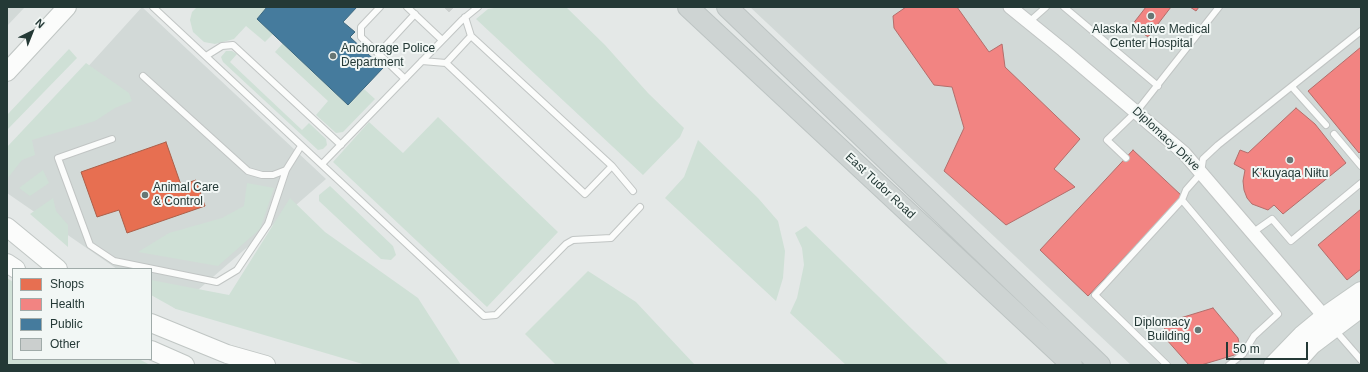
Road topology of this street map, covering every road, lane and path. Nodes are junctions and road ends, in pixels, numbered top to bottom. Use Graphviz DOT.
graph roads {
  1 [pos="68,7"];
  2 [pos="153,7"];
  3 [pos="380,7"];
  4 [pos="407,7"];
  5 [pos="478,7"];
  6 [pos="688,7"];
  7 [pos="727,7"];
  8 [pos="1010,7"];
  9 [pos="1046,7"];
  10 [pos="1064,7"];
  11 [pos="1219,7"];
  12 [pos="470,9"];
  13 [pos="415,14"];
  14 [pos="465,17"];
  15 [pos="1029,22"];
  16 [pos="1361,31"];
  17 [pos="471,36"];
  18 [pos="442,40"];
  19 [pos="378,54"];
  20 [pos="206,56"];
  21 [pos="422,61"];
  22 [pos="446,63"];
  23 [pos="7,72"];
  24 [pos="143,76"];
  25 [pos="405,78"];
  26 [pos="1158,86"];
  27 [pos="1292,86"];
  28 [pos="1137,111"];
  29 [pos="1326,125"];
  30 [pos="1334,134"];
  31 [pos="112,139"];
  32 [pos="341,145"];
  33 [pos="301,146"];
  34 [pos="1126,158"];
  35 [pos="322,164"];
  36 [pos="612,166"];
  37 [pos="1361,166"];
  38 [pos="286,170"];
  39 [pos="1201,172"];
  40 [pos="1361,183"];
  41 [pos="633,191"];
  42 [pos="1182,200"];
  43 [pos="640,207"];
  44 [pos="7,227"];
  45 [pos="1252,233"];
  46 [pos="57,268"];
  47 [pos="148,268"];
  48 [pos="152,269"];
  49 [pos="1361,291"];
  50 [pos="1361,308"];
  51 [pos="1329,322"];
  52 [pos="152,323"];
  53 [pos="152,350"];
  54 [pos="1361,360"];
  55 [pos="185,365"];
  56 [pos="266,365"];
  57 [pos="1072,365"];
  58 [pos="1100,365"];
  59 [pos="1167,365"];
  60 [pos="1229,365"];
  61 [pos="1273,365"];
  62 [pos="1294,365"];
  63 [pos="1358,365"];
  1 -- 23 [label="street"];
  2 -- 20 [label="lane"];
  3 -- 19 [label="lane"];
  4 -- 13 [label="lane"];
  5 -- 12 [label="lane"];
  6 -- 57 [label="main road, East Tudor Road"];
  7 -- 58 [label="main road, East Tudor Road"];
  8 -- 15 [label="street, Diplomacy Drive"];
  9 -- 15 [label="lane"];
  10 -- 26 [label="lane"];
  11 -- 26 [label="lane"];
  12 -- 14 [label="lane"];
  13 -- 18 [label="lane"];
  13 -- 19 [label="lane"];
  14 -- 17 [label="lane"];
  14 -- 18 [label="lane"];
  15 -- 28 [label="street, Diplomacy Drive"];
  16 -- 27 [label="lane"];
  17 -- 22 [label="lane"];
  17 -- 36 [label="lane"];
  18 -- 21 [label="lane"];
  19 -- 25 [label="lane"];
  20 -- 32 [label="lane"];
  20 -- 33 [label="lane"];
  21 -- 22 [label="lane"];
  21 -- 25 [label="lane"];
  22 -- 36 [label="lane"];
  24 -- 38 [label="lane"];
  25 -- 32 [label="lane"];
  26 -- 28 [label="lane"];
  27 -- 29 [label="lane"];
  27 -- 39 [label="lane"];
  28 -- 34 [label="lane"];
  28 -- 39 [label="street, Diplomacy Drive"];
  30 -- 37 [label="lane"];
  31 -- 47 [label="lane"];
  32 -- 35 [label="lane"];
  33 -- 35 [label="lane"];
  33 -- 38 [label="lane"];
  35 -- 43 [label="lane"];
  36 -- 41 [label="lane"];
  38 -- 48 [label="lane"];
  39 -- 42 [label="lane"];
  39 -- 45 [label="street, Diplomacy Drive"];
  40 -- 45 [label="lane"];
  42 -- 59 [label="lane"];
  42 -- 60 [label="lane"];
  44 -- 46 [label="street"];
  45 -- 51 [label="street, Diplomacy Drive"];
  49 -- 51 [label="street"];
  50 -- 51 [label="street"];
  51 -- 54 [label="lane"];
  51 -- 61 [label="street"];
  51 -- 62 [label="street"];
  52 -- 56 [label="street"];
  53 -- 55 [label="street"];
  54 -- 63 [label="lane"];
}
